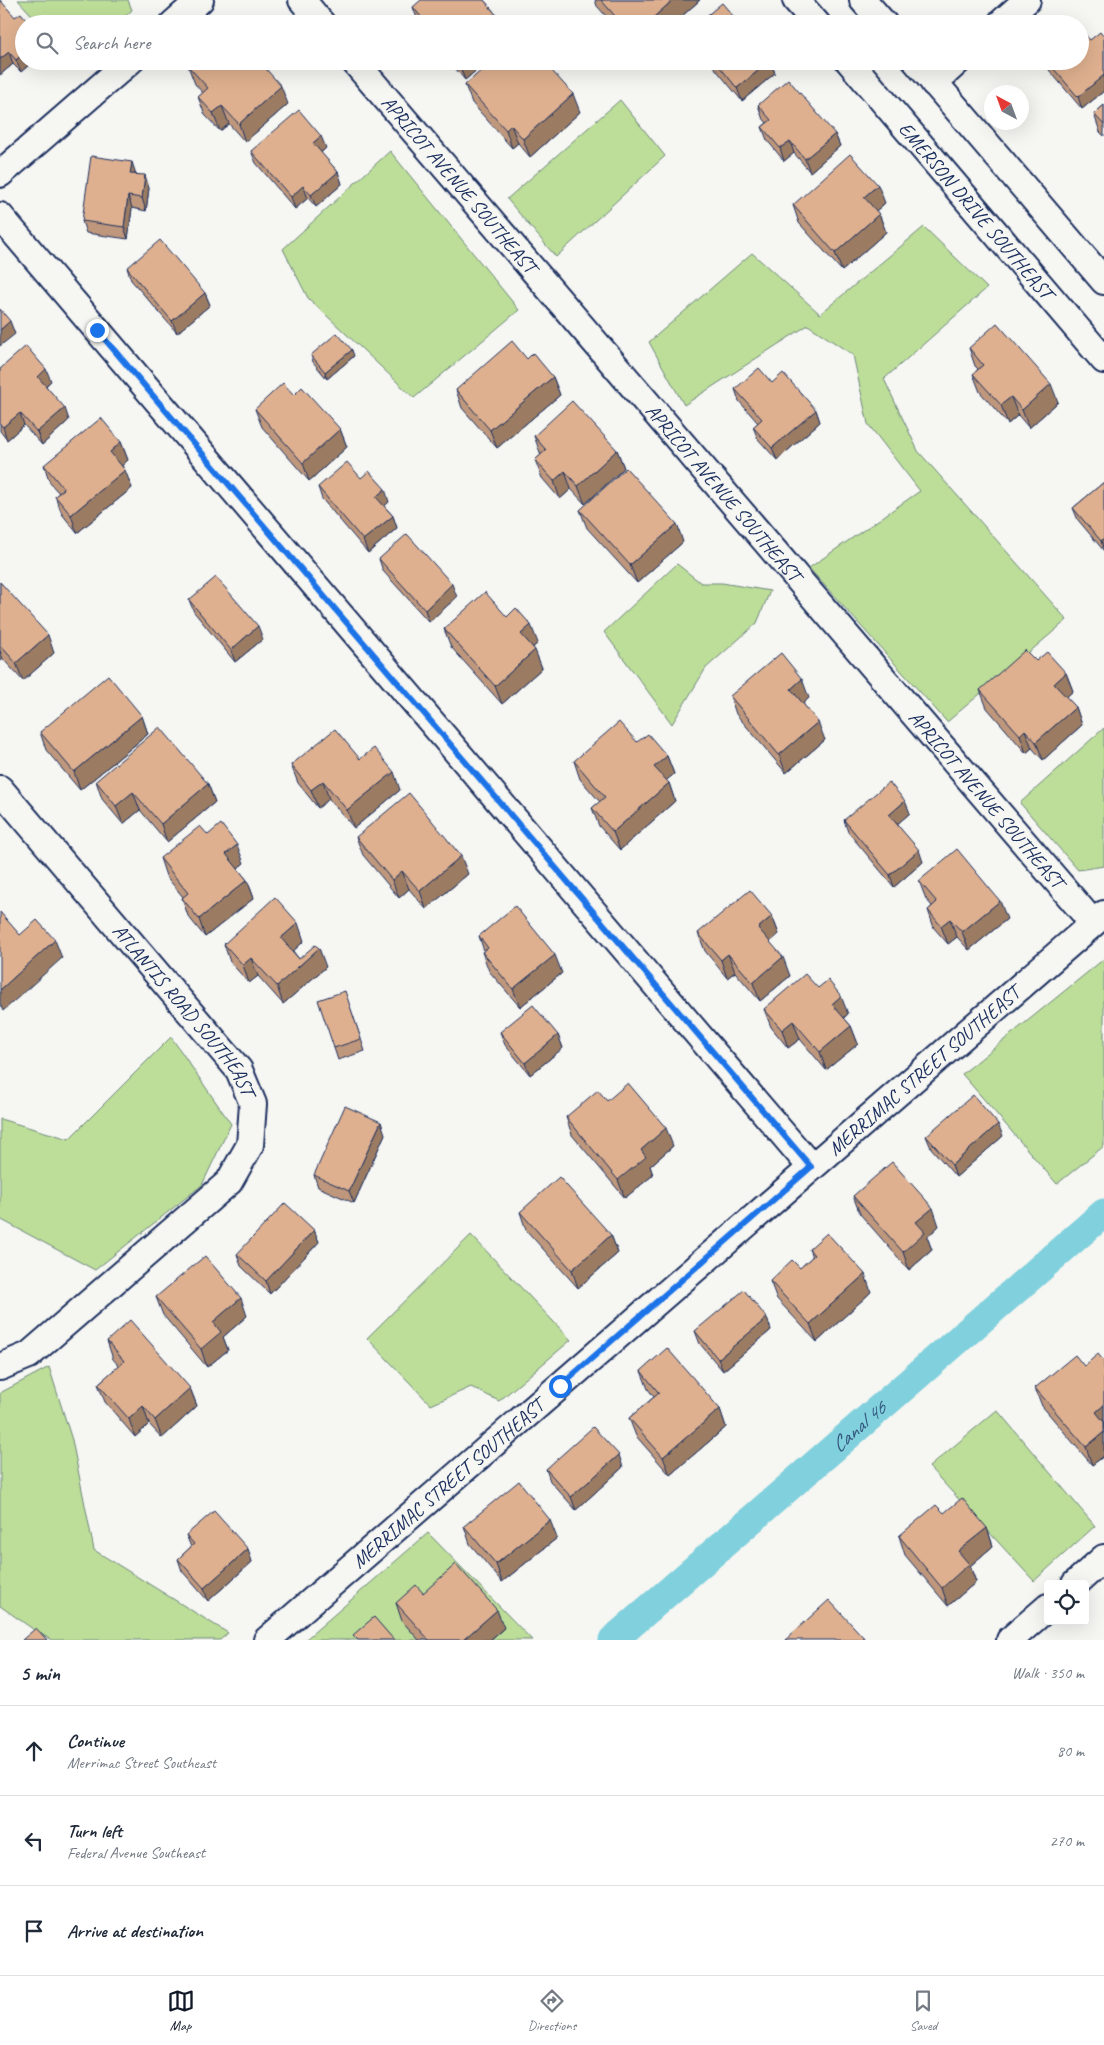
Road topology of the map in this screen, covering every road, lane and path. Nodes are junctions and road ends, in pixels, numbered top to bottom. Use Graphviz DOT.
graph roads {
  1 [pos="200,0"];
  2 [pos="302,0"];
  3 [pos="796,0"];
  4 [pos="863,0"];
  5 [pos="1027,0"];
  6 [pos="183,15"];
  7 [pos="314,15"];
  8 [pos="808,15"];
  9 [pos="876,15"];
  10 [pos="1010,15"];
  11 [pos="120,70"];
  12 [pos="362,70"];
  13 [pos="857,70"];
  14 [pos="923,70"];
  15 [pos="948,70"];
  16 [pos="934,83"];
  17 [pos="0,174"];
  18 [pos="0,216"];
  19 [pos="1104,281"];
  20 [pos="1104,360"];
  21 [pos="0,789"];
  22 [pos="1099,919"];
  23 [pos="811,1167"];
  24 [pos="0,1367"];
  25 [pos="1104,1558"];
  26 [pos="1079,1580"];
  27 [pos="1044,1610"];
  28 [pos="267,1640"];
  29 [pos="1010,1640"];
  1 -- 6 [label="street"];
  2 -- 7 [label="street"];
  3 -- 8 [label="street"];
  4 -- 9 [label="street"];
  5 -- 10 [label="street"];
  11 -- 17 [label="street"];
  12 -- 22 [label="street, APRICOT AVENUE SOUTHEAST"];
  13 -- 20 [label="street, EMERSON DRIVE SOUTHEAST"];
  14 -- 16 [label="street"];
  15 -- 16 [label="street"];
  16 -- 19 [label="street"];
  18 -- 23 [label="street"];
  21 -- 24 [label="street, ATLANTIS ROAD SOUTHEAST"];
  22 -- 23 [label="street, MERRIMAC STREET SOUTHEAST"];
  23 -- 28 [label="street, MERRIMAC STREET SOUTHEAST"];
  25 -- 26 [label="street"];
  27 -- 29 [label="street"];
}
